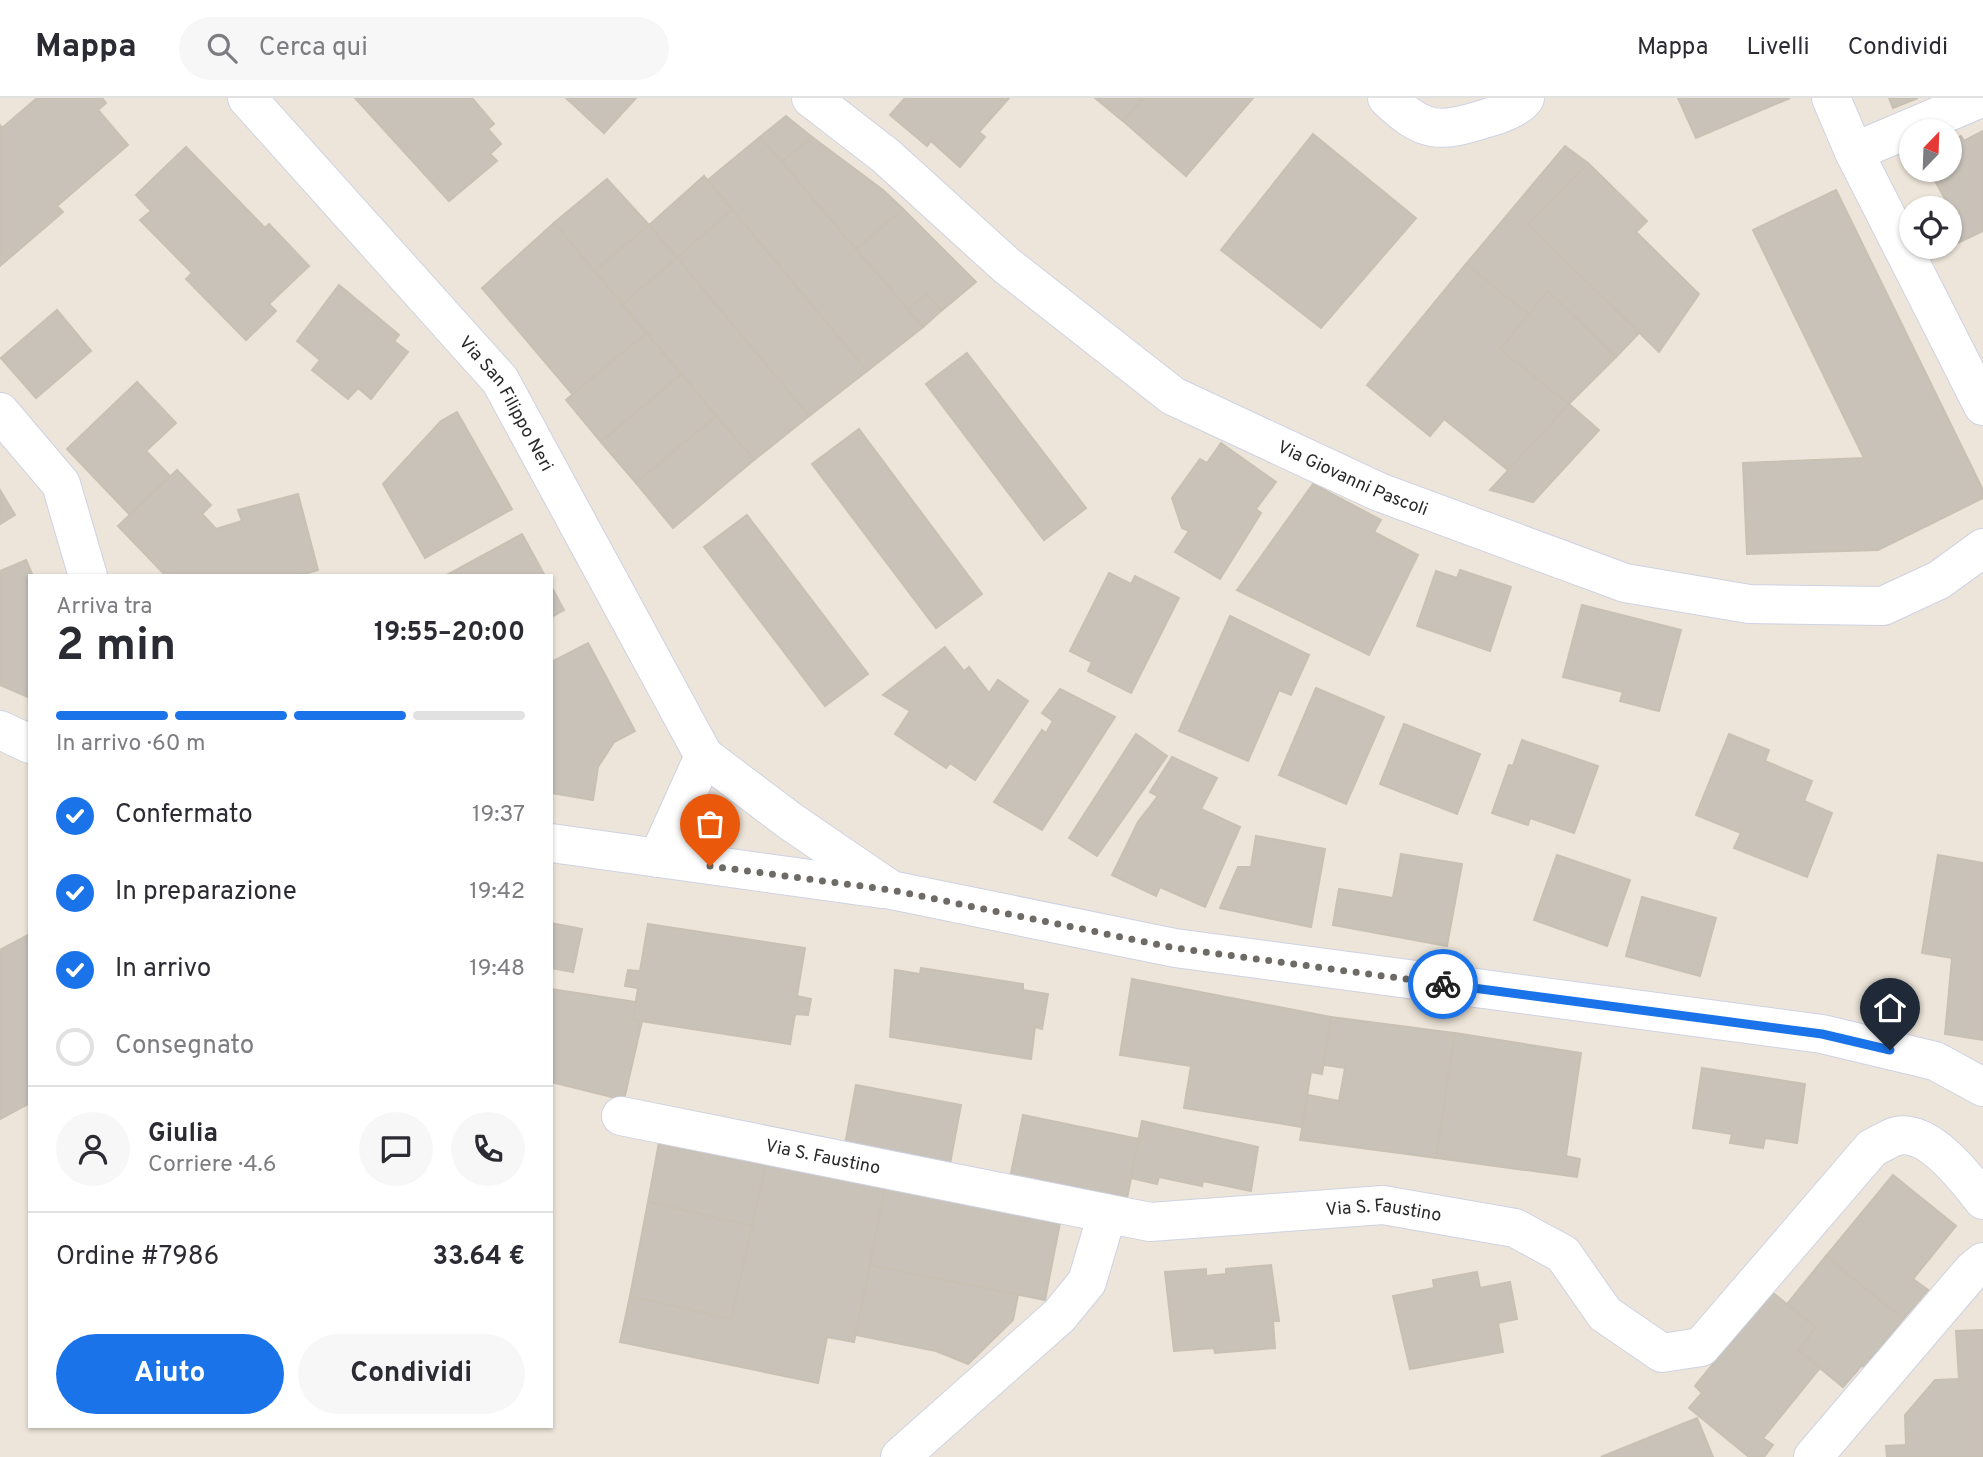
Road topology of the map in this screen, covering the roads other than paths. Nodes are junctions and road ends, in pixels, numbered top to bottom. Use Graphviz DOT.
graph roads {
  1 [pos="247,98"];
  2 [pos="811,98"];
  3 [pos="1387,98"];
  4 [pos="1525,98"];
  5 [pos="1831,98"];
  6 [pos="1981,98"];
  7 [pos="1854,152"];
  8 [pos="1983,405"];
  9 [pos="0,412"];
  10 [pos="1983,548"];
  11 [pos="87,574"];
  12 [pos="0,730"];
  13 [pos="28,743"];
  14 [pos="704,756"];
  15 [pos="553,842"];
  16 [pos="658,858"];
  17 [pos="891,890"];
  18 [pos="1983,1087"];
  19 [pos="621,1116"];
  20 [pos="1983,1200"];
  21 [pos="1107,1214"];
  22 [pos="1983,1262"];
  23 [pos="900,1457"];
  24 [pos="1813,1457"];
  1 -- 14 [label="street, Via San Filippo Neri"];
  2 -- 10 [label="street, Via Giovanni Pascoli"];
  3 -- 4 [label="street"];
  5 -- 7 [label="street"];
  6 -- 7 [label="street"];
  7 -- 8 [label="street"];
  9 -- 11 [label="street"];
  12 -- 13 [label="street"];
  14 -- 16 [label="street"];
  14 -- 17 [label="street, Via San Filippo Neri"];
  15 -- 16 [label="street"];
  16 -- 17 [label="street"];
  17 -- 18 [label="street, Via San Filippo Neri"];
  19 -- 21 [label="street, Via S. Faustino"];
  20 -- 21 [label="street, Via S. Faustino"];
  21 -- 23 [label="street"];
  22 -- 24 [label="street"];
}
